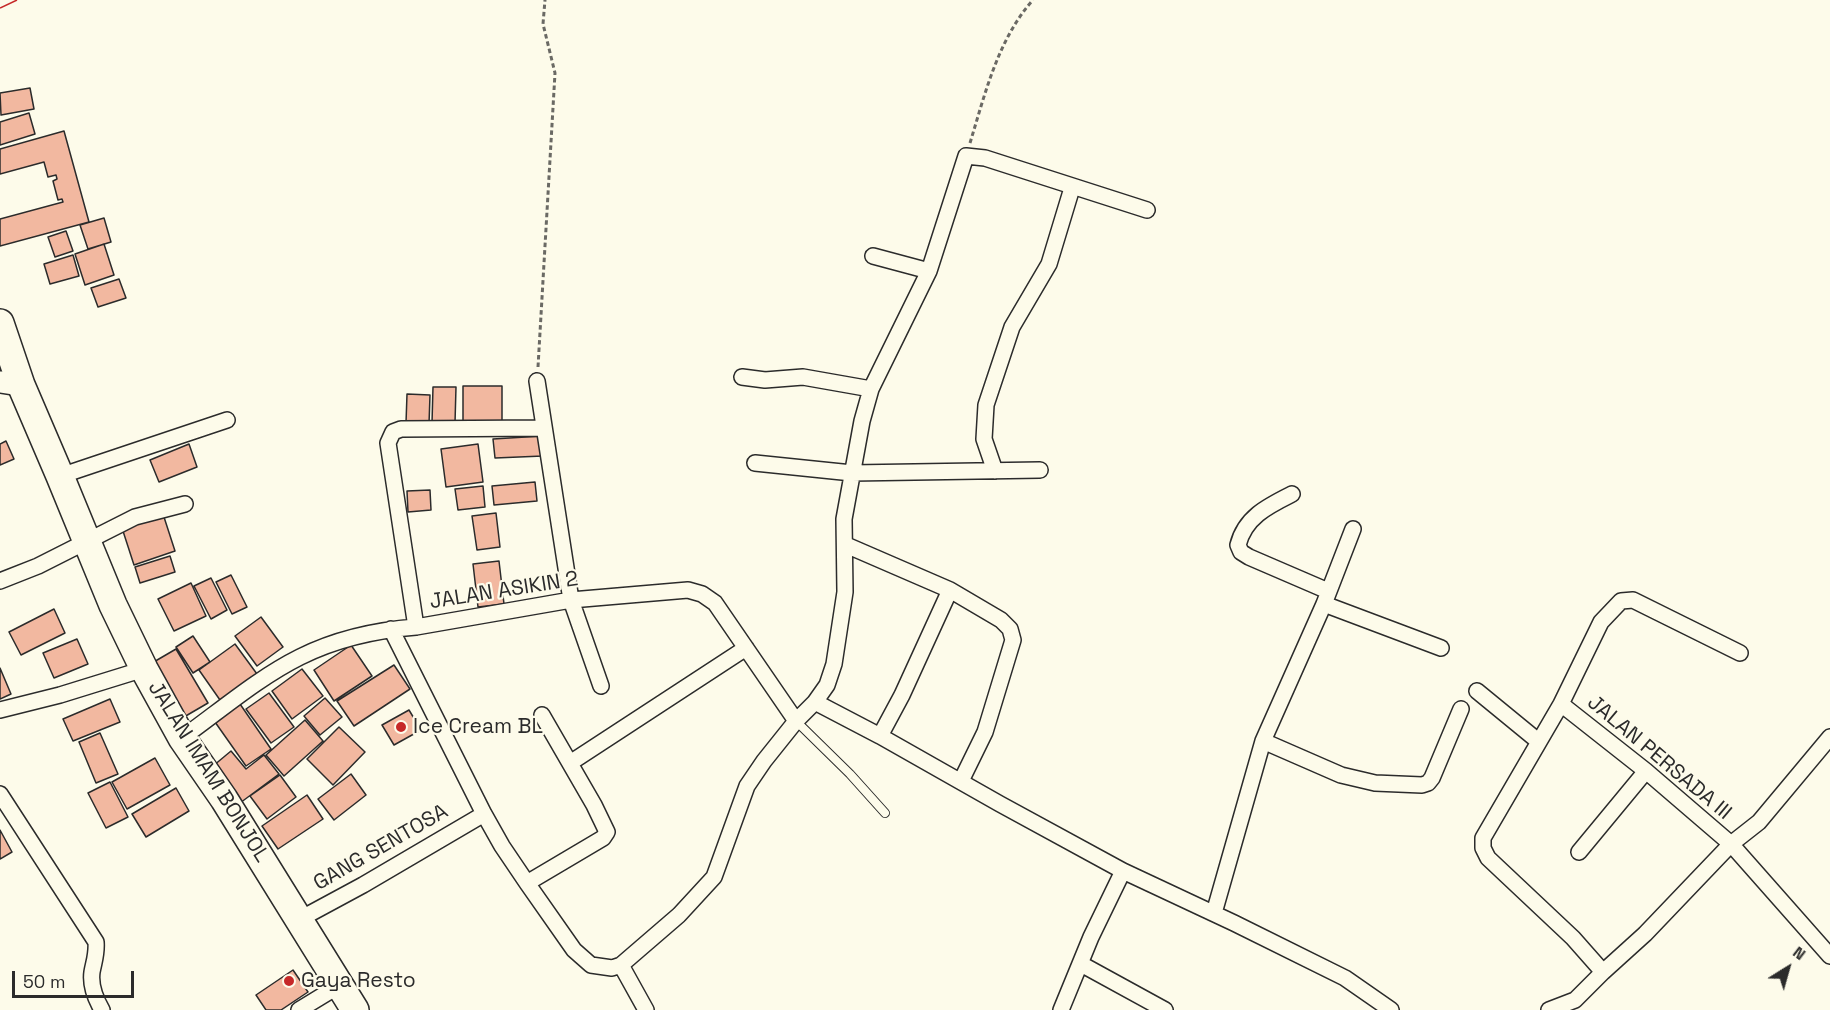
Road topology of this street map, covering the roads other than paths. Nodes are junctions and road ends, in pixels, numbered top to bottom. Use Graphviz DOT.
graph roads {
  1 [pos="1072,188"];
  2 [pos="1147,210"];
  3 [pos="873,256"];
  4 [pos="929,271"];
  5 [pos="0,323"];
  6 [pos="742,377"];
  7 [pos="537,381"];
  8 [pos="10,384"];
  9 [pos="871,389"];
  10 [pos="226,420"];
  11 [pos="543,428"];
  12 [pos="755,463"];
  13 [pos="1041,470"];
  14 [pos="995,471"];
  15 [pos="852,472"];
  16 [pos="60,476"];
  17 [pos="1292,494"];
  18 [pos="185,504"];
  19 [pos="1353,529"];
  20 [pos="86,541"];
  21 [pos="846,545"];
  22 [pos="0,581"];
  23 [pos="950,590"];
  24 [pos="1326,597"];
  25 [pos="571,600"];
  26 [pos="416,627"];
  27 [pos="391,629"];
  28 [pos="746,648"];
  29 [pos="1441,648"];
  30 [pos="1740,653"];
  31 [pos="144,669"];
  32 [pos="601,686"];
  33 [pos="1477,691"];
  34 [pos="815,702"];
  35 [pos="1561,704"];
  36 [pos="1461,709"];
  37 [pos="0,710"];
  38 [pos="542,715"];
  39 [pos="796,721"];
  40 [pos="880,736"];
  41 [pos="1830,737"];
  42 [pos="182,738"];
  43 [pos="1263,741"];
  44 [pos="1538,741"];
  45 [pos="570,763"];
  46 [pos="1646,771"];
  47 [pos="961,781"];
  48 [pos="2,801"];
  49 [pos="885,813"];
  50 [pos="484,814"];
  51 [pos="1731,844"];
  52 [pos="1579,852"];
  53 [pos="1123,871"];
  54 [pos="527,883"];
  55 [pos="1214,913"];
  56 [pos="300,919"];
  57 [pos="1830,956"];
  58 [pos="1081,964"];
  59 [pos="621,966"];
  60 [pos="1603,972"];
  61 [pos="340,985"];
  62 [pos="102,1010"];
  63 [pos="299,1010"];
  64 [pos="355,1010"];
  65 [pos="646,1010"];
  66 [pos="1061,1010"];
  67 [pos="1165,1010"];
  68 [pos="1391,1010"];
  69 [pos="1549,1010"];
  1 -- 2 [label="street"];
  1 -- 4 [label="street"];
  1 -- 14 [label="street"];
  3 -- 4 [label="street"];
  4 -- 9 [label="street"];
  5 -- 8 [label="highway, JALAN IMAM BONJOL"];
  6 -- 9 [label="street"];
  7 -- 11 [label="street"];
  8 -- 16 [label="highway, JALAN IMAM BONJOL"];
  9 -- 15 [label="street"];
  10 -- 16 [label="street"];
  11 -- 25 [label="street"];
  11 -- 26 [label="street"];
  12 -- 15 [label="street"];
  13 -- 14 [label="street"];
  14 -- 15 [label="street"];
  15 -- 21 [label="street"];
  16 -- 20 [label="highway, JALAN IMAM BONJOL"];
  17 -- 24 [label="street"];
  18 -- 20 [label="street"];
  19 -- 24 [label="street"];
  20 -- 22 [label="street"];
  20 -- 31 [label="highway, JALAN IMAM BONJOL"];
  21 -- 23 [label="street"];
  21 -- 34 [label="street"];
  23 -- 40 [label="street"];
  23 -- 47 [label="street"];
  24 -- 29 [label="street"];
  24 -- 43 [label="street"];
  25 -- 26 [label="street, JALAN ASIKIN 2"];
  25 -- 28 [label="street, JALAN ASIKIN 2"];
  25 -- 32 [label="street"];
  26 -- 27 [label="street, JALAN ASIKIN 2"];
  27 -- 42 [label="street, JALAN ASIKIN 2"];
  27 -- 50 [label="street"];
  28 -- 39 [label="street, JALAN ASIKIN 2"];
  28 -- 45 [label="street"];
  30 -- 35 [label="street"];
  31 -- 37 [label="street"];
  31 -- 42 [label="highway, JALAN IMAM BONJOL"];
  33 -- 44 [label="street"];
  34 -- 39 [label="street"];
  34 -- 40 [label="street"];
  35 -- 44 [label="street"];
  35 -- 46 [label="street, JALAN PERSADA III"];
  36 -- 43 [label="street"];
  38 -- 45 [label="street"];
  39 -- 49 [label="lane"];
  39 -- 59 [label="street"];
  40 -- 47 [label="street"];
  41 -- 51 [label="street"];
  42 -- 56 [label="highway, JALAN IMAM BONJOL"];
  43 -- 55 [label="street"];
  44 -- 60 [label="street"];
  45 -- 54 [label="street"];
  46 -- 51 [label="street, JALAN PERSADA III"];
  46 -- 52 [label="street"];
  47 -- 53 [label="street"];
  48 -- 62 [label="street"];
  50 -- 54 [label="street"];
  50 -- 56 [label="street, GANG SENTOSA"];
  51 -- 57 [label="street, JALAN PERSADA III"];
  51 -- 60 [label="street"];
  53 -- 55 [label="street"];
  53 -- 58 [label="street"];
  54 -- 59 [label="street"];
  55 -- 68 [label="street"];
  56 -- 61 [label="highway, JALAN IMAM BONJOL"];
  58 -- 66 [label="street"];
  58 -- 67 [label="street"];
  59 -- 65 [label="street"];
  60 -- 69 [label="street"];
  61 -- 63 [label="street"];
  61 -- 64 [label="highway, JALAN IMAM BONJOL"];
}
